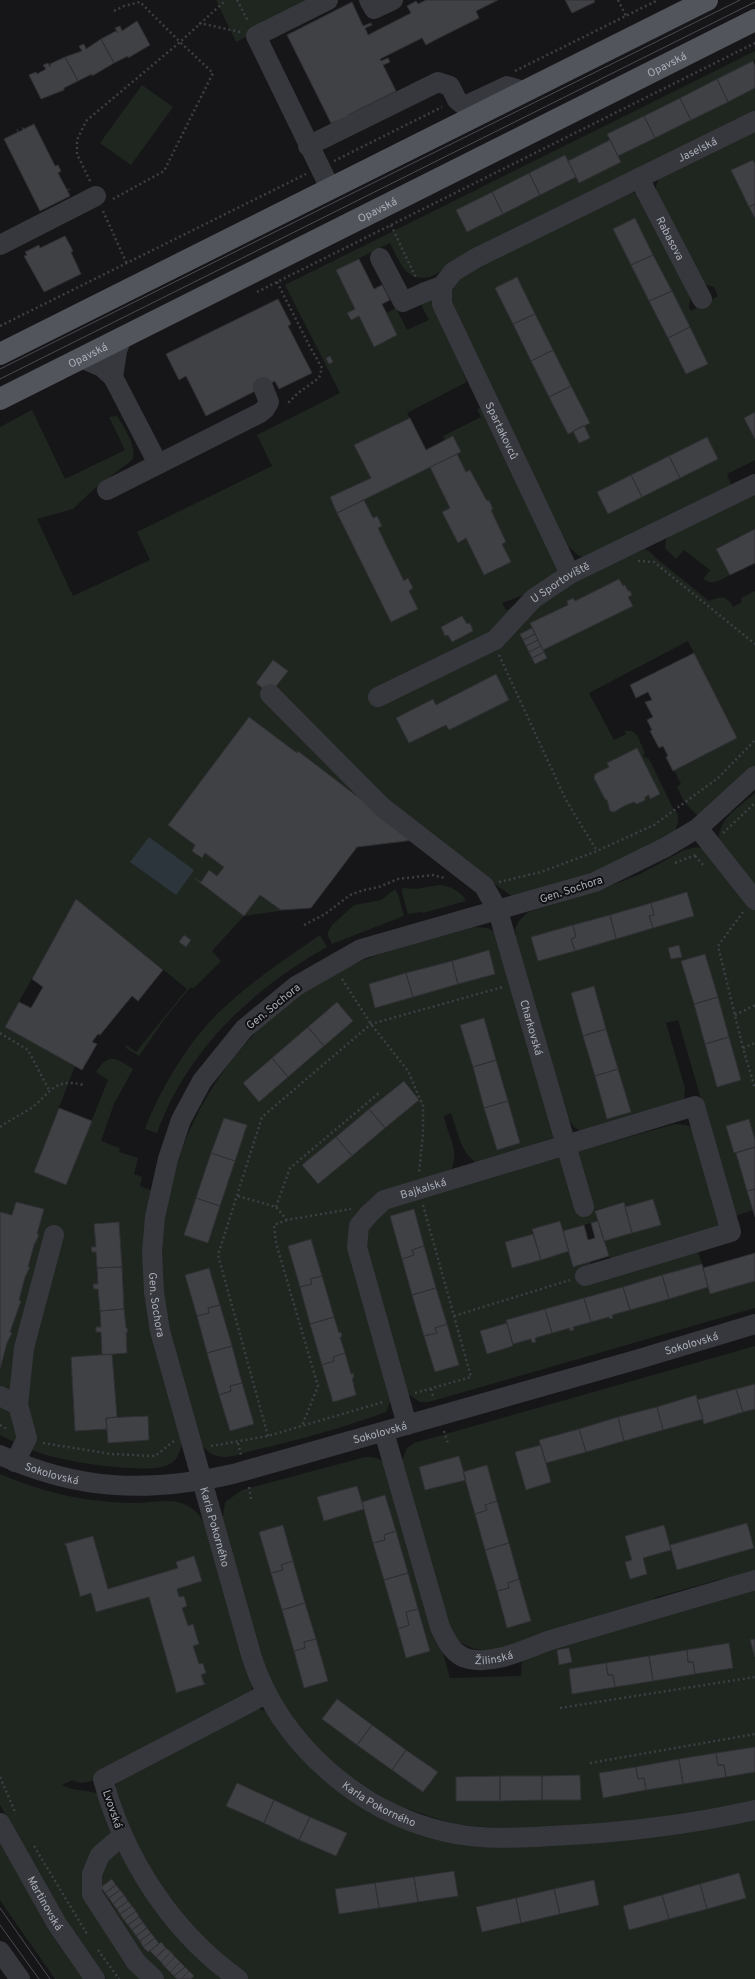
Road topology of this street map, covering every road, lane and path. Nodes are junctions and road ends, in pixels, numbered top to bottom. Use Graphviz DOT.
graph roads {
  1 [pos="226,0"];
  2 [pos="237,0"];
  3 [pos="328,0"];
  4 [pos="369,0"];
  5 [pos="393,0"];
  6 [pos="618,0"];
  7 [pos="707,0"];
  8 [pos="112,12"];
  9 [pos="626,16"];
  10 [pos="755,20"];
  11 [pos="199,23"];
  12 [pos="256,36"];
  13 [pos="180,42"];
  14 [pos="524,91"];
  15 [pos="755,121"];
  16 [pos="308,146"];
  17 [pos="639,178"];
  18 [pos="330,188"];
  19 [pos="98,200"];
  20 [pos="0,245"];
  21 [pos="380,258"];
  22 [pos="127,264"];
  23 [pos="278,282"];
  24 [pos="442,286"];
  25 [pos="702,299"];
  26 [pos="122,337"];
  27 [pos="0,354"];
  28 [pos="81,358"];
  29 [pos="113,376"];
  30 [pos="263,387"];
  31 [pos="0,399"];
  32 [pos="284,407"];
  33 [pos="158,464"];
  34 [pos="755,484"];
  35 [pos="106,490"];
  36 [pos="614,552"];
  37 [pos="570,574"];
  38 [pos="493,641"];
  39 [pos="755,644"];
  40 [pos="270,694"];
  41 [pos="378,697"];
  42 [pos="755,740"];
  43 [pos="755,776"];
  44 [pos="755,803"];
  45 [pos="698,828"];
  46 [pos="722,835"];
  47 [pos="597,851"];
  48 [pos="447,878"];
  49 [pos="484,886"];
  50 [pos="750,905"];
  51 [pos="498,911"];
  52 [pos="304,925"];
  53 [pos="340,976"];
  54 [pos="518,982"];
  55 [pos="755,1005"];
  56 [pos="735,1015"];
  57 [pos="371,1024"];
  58 [pos="0,1033"];
  59 [pos="755,1042"];
  60 [pos="743,1048"];
  61 [pos="84,1085"];
  62 [pos="755,1088"];
  63 [pos="49,1090"];
  64 [pos="379,1093"];
  65 [pos="0,1126"];
  66 [pos="566,1144"];
  67 [pos="418,1189"];
  68 [pos="238,1196"];
  69 [pos="584,1206"];
  70 [pos="276,1207"];
  71 [pos="369,1214"];
  72 [pos="287,1220"];
  73 [pos="54,1235"];
  74 [pos="585,1276"];
  75 [pos="454,1316"];
  76 [pos="755,1324"];
  77 [pos="0,1396"];
  78 [pos="400,1398"];
  79 [pos="18,1405"];
  80 [pos="0,1425"];
  81 [pos="407,1425"];
  82 [pos="302,1426"];
  83 [pos="384,1432"];
  84 [pos="268,1436"];
  85 [pos="189,1437"];
  86 [pos="27,1438"];
  87 [pos="210,1442"];
  88 [pos="8,1458"];
  89 [pos="201,1481"];
  90 [pos="755,1580"];
  91 [pos="755,1677"];
  92 [pos="266,1694"];
  93 [pos="560,1708"];
  94 [pos="755,1734"];
  95 [pos="590,1763"];
  96 [pos="0,1777"];
  97 [pos="755,1810"];
  98 [pos="20,1821"];
  99 [pos="0,1823"];
  100 [pos="122,1836"];
  101 [pos="32,1842"];
  102 [pos="88,1936"];
  103 [pos="96,1948"];
  104 [pos="0,1951"];
  105 [pos="20,1979"];
  106 [pos="96,1979"];
  107 [pos="119,1979"];
  108 [pos="154,1979"];
  109 [pos="238,1979"];
  1 -- 11 [label="path"];
  2 -- 12 [label="path"];
  3 -- 12 [label="street"];
  4 -- 5 [label="street"];
  6 -- 9 [label="path"];
  7 -- 14 [label="main road"];
  8 -- 13 [label="path"];
  10 -- 26 [label="main road, Opavská"];
  11 -- 12 [label="path"];
  11 -- 13 [label="path"];
  12 -- 16 [label="street"];
  13 -- 19 [label="path"];
  13 -- 19 [label="path"];
  14 -- 16 [label="street"];
  14 -- 18 [label="main road"];
  15 -- 17 [label="street, Jaselská"];
  16 -- 18 [label="street"];
  17 -- 24 [label="street"];
  17 -- 25 [label="street, Rabasova"];
  18 -- 27 [label="main road"];
  19 -- 20 [label="street"];
  19 -- 22 [label="path"];
  21 -- 24 [label="street"];
  23 -- 32 [label="path"];
  24 -- 37 [label="street, Spartakovců"];
  26 -- 28 [label="main road, Opavská"];
  26 -- 29 [label="street"];
  28 -- 29 [label="street"];
  28 -- 31 [label="main road, Opavská"];
  29 -- 33 [label="street"];
  30 -- 33 [label="street"];
  33 -- 35 [label="street"];
  34 -- 36 [label="street, U Sportoviště"];
  36 -- 37 [label="street, U Sportoviště"];
  36 -- 39 [label="path"];
  37 -- 38 [label="street, U Sportoviště"];
  38 -- 41 [label="street, U Sportoviště"];
  38 -- 47 [label="path"];
  40 -- 49 [label="street"];
  42 -- 47 [label="path"];
  43 -- 45 [label="street, Gen. Sochora"];
  44 -- 46 [label="path"];
  45 -- 50 [label="street"];
  45 -- 51 [label="street, Gen. Sochora"];
  47 -- 49 [label="path"];
  48 -- 52 [label="path"];
  49 -- 51 [label="street, Charkovská"];
  50 -- 56 [label="path"];
  51 -- 54 [label="street, Charkovská"];
  51 -- 85 [label="street, Gen. Sochora"];
  53 -- 57 [label="path"];
  54 -- 57 [label="path"];
  54 -- 66 [label="street, Charkovská"];
  55 -- 56 [label="path"];
  56 -- 60 [label="path"];
  57 -- 67 [label="path"];
  57 -- 68 [label="path"];
  58 -- 63 [label="path"];
  59 -- 60 [label="path"];
  60 -- 62 [label="path"];
  61 -- 63 [label="path"];
  63 -- 65 [label="path"];
  64 -- 70 [label="path"];
  66 -- 67 [label="street, Bajkalská"];
  66 -- 69 [label="street, Charkovská"];
  66 -- 74 [label="street, Bajkalská"];
  67 -- 71 [label="street, Bajkalská"];
  67 -- 75 [label="path"];
  68 -- 70 [label="path"];
  68 -- 84 [label="path"];
  70 -- 72 [label="path"];
  71 -- 72 [label="path"];
  71 -- 78 [label="street, Bajkalská"];
  72 -- 82 [label="path"];
  73 -- 79 [label="street"];
  74 -- 75 [label="path"];
  75 -- 78 [label="path"];
  76 -- 81 [label="street, Sokolovská"];
  77 -- 79 [label="street"];
  78 -- 81 [label="street, Bajkalská"];
  78 -- 82 [label="path"];
  79 -- 86 [label="street"];
  80 -- 86 [label="path"];
  81 -- 83 [label="street, Sokolovská"];
  82 -- 84 [label="path"];
  83 -- 89 [label="street, Sokolovská"];
  83 -- 90 [label="street, Žilinská"];
  84 -- 87 [label="path"];
  85 -- 86 [label="path"];
  85 -- 89 [label="street, Gen. Sochora"];
  86 -- 88 [label="street"];
  88 -- 89 [label="street, Sokolovská"];
  89 -- 92 [label="street, Karla Pokorného"];
  91 -- 93 [label="path"];
  92 -- 97 [label="street, Karla Pokorného"];
  92 -- 100 [label="street, Lvovská"];
  94 -- 95 [label="path"];
  96 -- 98 [label="path"];
  99 -- 106 [label="street, Martinovská"];
  100 -- 108 [label="street"];
  100 -- 109 [label="street, Lvovská"];
  101 -- 102 [label="path"];
  103 -- 107 [label="path"];
  104 -- 105 [label="street"];
}
